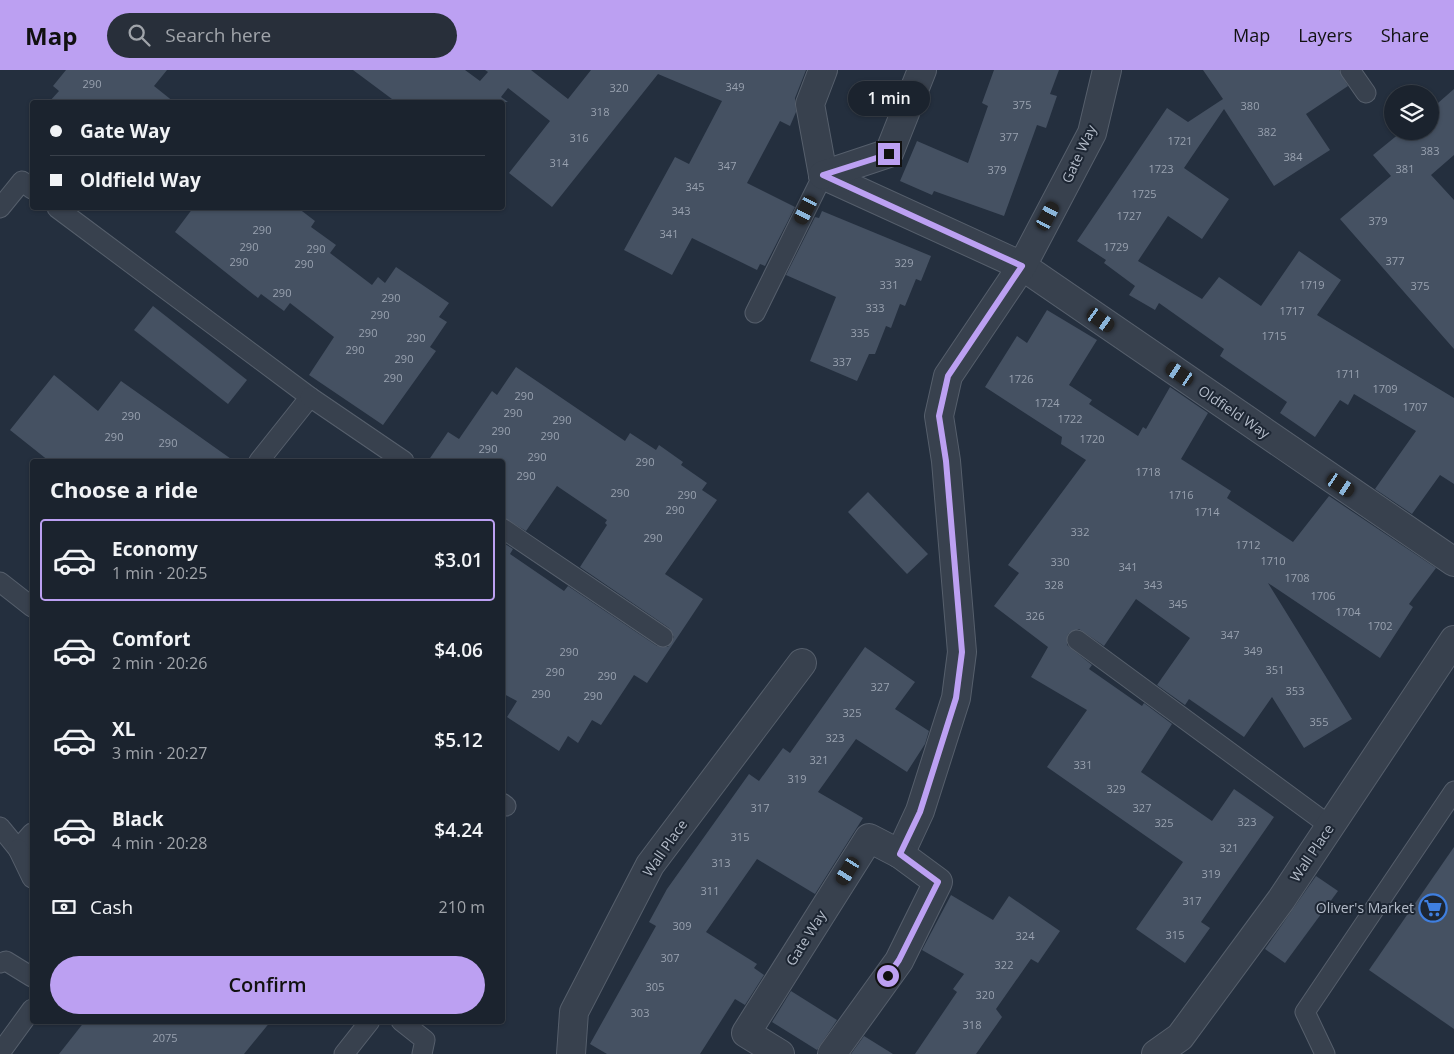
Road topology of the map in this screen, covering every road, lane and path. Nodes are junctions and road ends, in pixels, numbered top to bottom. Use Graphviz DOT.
graph roads {
  1 [pos="823,70"];
  2 [pos="922,70"];
  3 [pos="1107,70"];
  4 [pos="1350,70"];
  5 [pos="1366,93"];
  6 [pos="823,175"];
  7 [pos="30,187"];
  8 [pos="0,208"];
  9 [pos="60,210"];
  10 [pos="1022,266"];
  11 [pos="755,313"];
  12 [pos="310,397"];
  13 [pos="261,459"];
  14 [pos="401,459"];
  15 [pos="505,530"];
  16 [pos="1454,562"];
  17 [pos="0,582"];
  18 [pos="30,605"];
  19 [pos="663,637"];
  20 [pos="1077,640"];
  21 [pos="1454,640"];
  22 [pos="802,663"];
  23 [pos="1454,791"];
  24 [pos="1330,826"];
  25 [pos="0,827"];
  26 [pos="30,836"];
  27 [pos="18,848"];
  28 [pos="900,854"];
  29 [pos="30,874"];
  30 [pos="0,963"];
  31 [pos="30,976"];
  32 [pos="30,1012"];
  33 [pos="368,1024"];
  34 [pos="405,1024"];
  35 [pos="0,1052"];
  36 [pos="344,1054"];
  37 [pos="422,1054"];
  38 [pos="570,1054"];
  39 [pos="780,1054"];
  40 [pos="832,1054"];
  41 [pos="1156,1054"];
  42 [pos="1325,1054"];
  1 -- 6 [label="street"];
  2 -- 6 [label="street"];
  3 -- 10 [label="street, Gate Way"];
  4 -- 5 [label="lane"];
  6 -- 10 [label="street, Oldfield Way"];
  6 -- 11 [label="lane"];
  7 -- 8 [label="lane"];
  9 -- 12 [label="lane"];
  10 -- 16 [label="street, Oldfield Way"];
  10 -- 28 [label="street, Gate Way"];
  12 -- 13 [label="lane"];
  12 -- 14 [label="lane"];
  15 -- 19 [label="lane"];
  17 -- 18 [label="lane"];
  20 -- 24 [label="lane"];
  21 -- 24 [label="street, Wall Place"];
  22 -- 38 [label="street, Wall Place"];
  23 -- 42 [label="lane"];
  24 -- 41 [label="street, Wall Place"];
  25 -- 27 [label="lane"];
  26 -- 27 [label="lane"];
  27 -- 29 [label="lane"];
  28 -- 39 [label="street, Gate Way"];
  28 -- 40 [label="street, Gate Way"];
  30 -- 31 [label="lane"];
  32 -- 35 [label="lane"];
  33 -- 36 [label="lane"];
  34 -- 37 [label="lane"];
}
